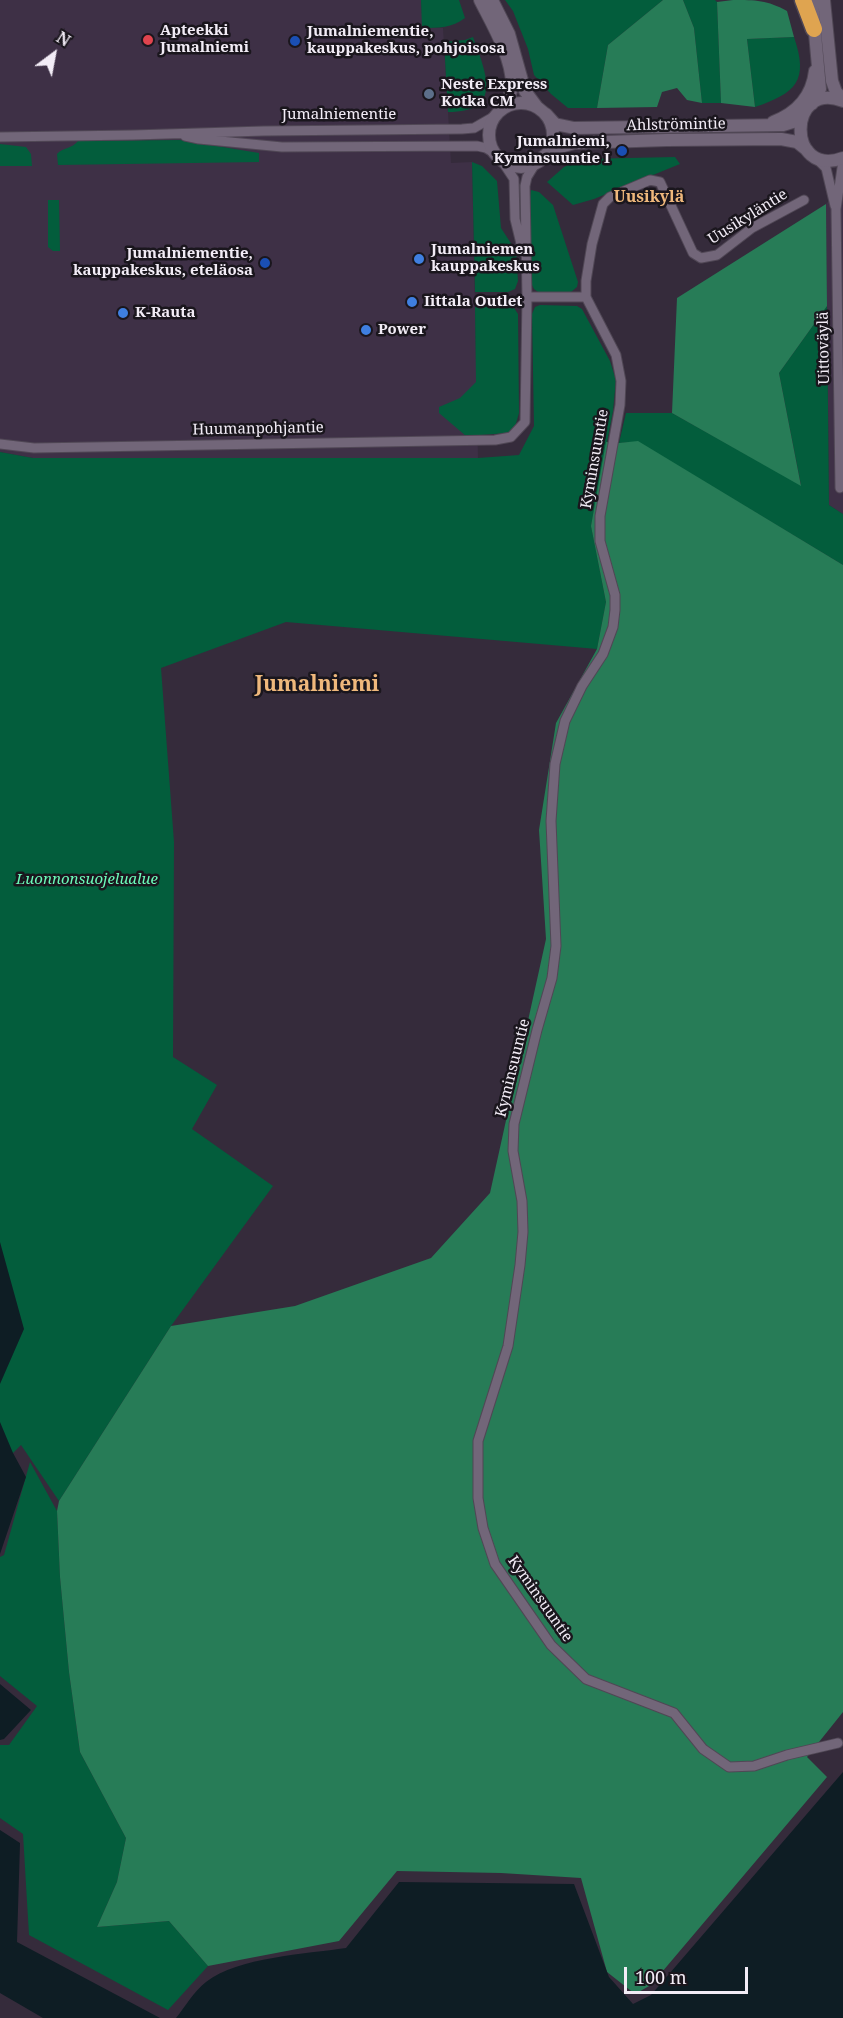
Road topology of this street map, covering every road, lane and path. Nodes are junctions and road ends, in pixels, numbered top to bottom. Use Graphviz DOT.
graph roads {
  1 [pos="480,0"];
  2 [pos="492,0"];
  3 [pos="802,0"];
  4 [pos="812,0"];
  5 [pos="824,0"];
  6 [pos="814,29"];
  7 [pos="816,46"];
  8 [pos="843,100"];
  9 [pos="808,108"];
  10 [pos="542,111"];
  11 [pos="499,112"];
  12 [pos="762,125"];
  13 [pos="180,134"];
  14 [pos="0,137"];
  15 [pos="811,154"];
  16 [pos="498,157"];
  17 [pos="540,160"];
  18 [pos="843,160"];
  19 [pos="804,200"];
  20 [pos="836,208"];
  21 [pos="526,263"];
  22 [pos="527,297"];
  23 [pos="586,297"];
  24 [pos="0,444"];
  25 [pos="840,488"];
  26 [pos="838,1743"];
  1 -- 11 [label="street"];
  2 -- 10 [label="street"];
  3 -- 6 [label="highway"];
  4 -- 6 [label="street"];
  5 -- 8 [label="street"];
  6 -- 7 [label="street"];
  7 -- 9 [label="street"];
  7 -- 12 [label="street"];
  8 -- 9 [label="street, Ahlströmintie"];
  9 -- 12 [label="street, Ahlströmintie"];
  9 -- 15 [label="street"];
  10 -- 11 [label="street"];
  10 -- 12 [label="street, Ahlströmintie"];
  10 -- 17 [label="street"];
  11 -- 13 [label="street, Jumalniementie"];
  11 -- 16 [label="street"];
  13 -- 14 [label="street, Jumalniementie"];
  13 -- 16 [label="street, Jumalniementie"];
  15 -- 17 [label="street, Ahlströmintie"];
  15 -- 18 [label="street"];
  15 -- 20 [label="street, Uittoväylä"];
  16 -- 17 [label="street"];
  16 -- 21 [label="street"];
  17 -- 21 [label="street"];
  18 -- 20 [label="street, Uittoväylä"];
  19 -- 23 [label="street, Uusikyläntie"];
  20 -- 25 [label="street, Uittoväylä"];
  21 -- 22 [label="street"];
  22 -- 23 [label="street"];
  22 -- 24 [label="street, Huumanpohjantie"];
  23 -- 26 [label="street, Kyminsuuntie"];
}
